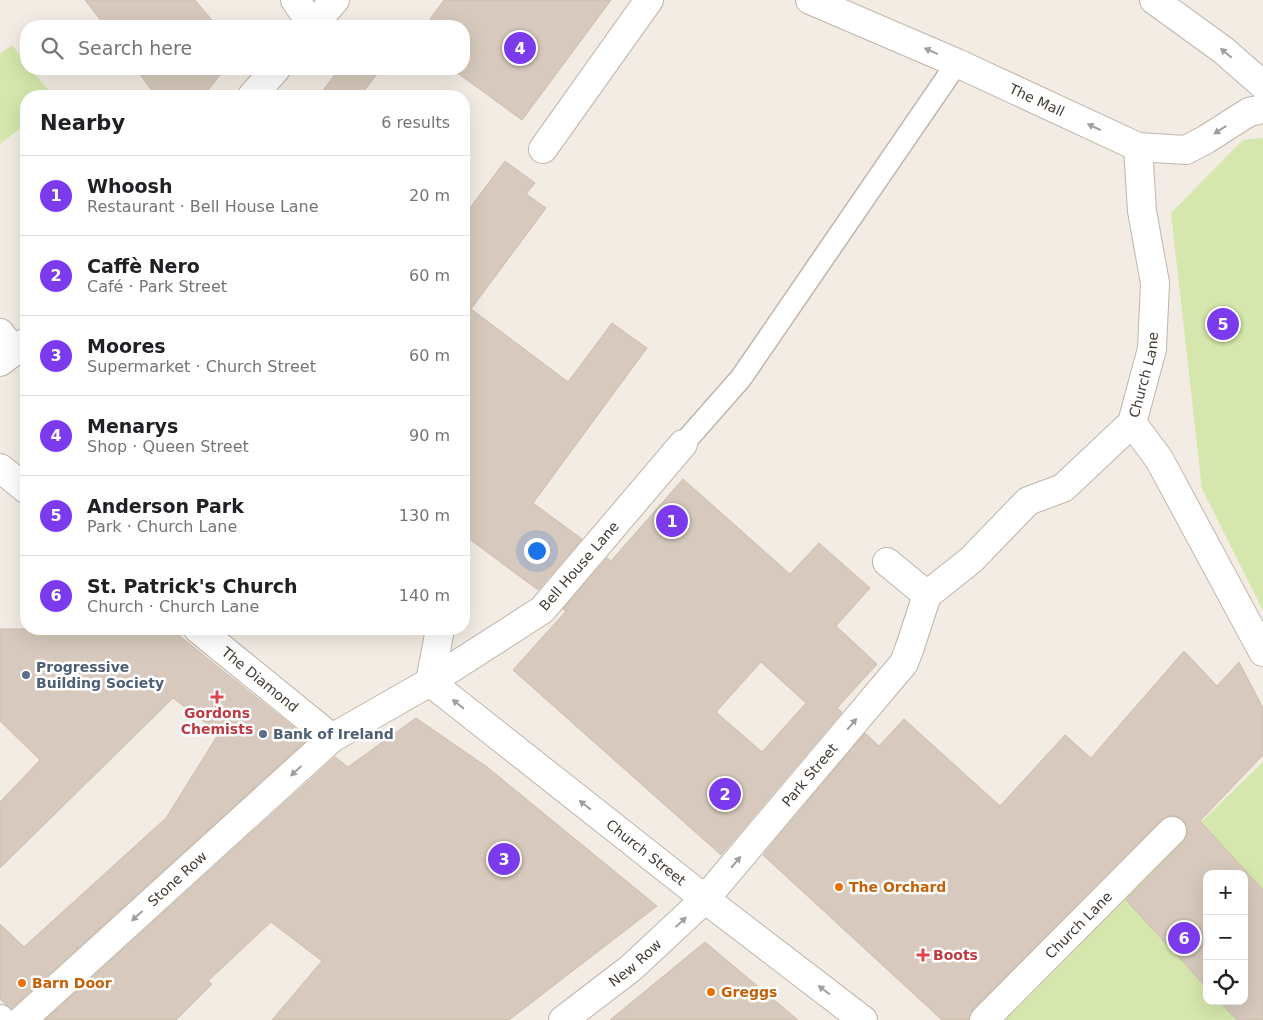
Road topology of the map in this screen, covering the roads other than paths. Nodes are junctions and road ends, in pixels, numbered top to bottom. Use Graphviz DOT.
graph roads {
  1 [pos="295,0"];
  2 [pos="335,0"];
  3 [pos="649,0"];
  4 [pos="810,0"];
  5 [pos="1154,0"];
  6 [pos="309,20"];
  7 [pos="318,20"];
  8 [pos="957,63"];
  9 [pos="271,75"];
  10 [pos="1263,85"];
  11 [pos="257,90"];
  12 [pos="1263,109"];
  13 [pos="1138,148"];
  14 [pos="543,149"];
  15 [pos="1132,423"];
  16 [pos="683,444"];
  17 [pos="0,468"];
  18 [pos="20,484"];
  19 [pos="887,562"];
  20 [pos="927,595"];
  21 [pos="205,635"];
  22 [pos="439,635"];
  23 [pos="1263,652"];
  24 [pos="430,682"];
  25 [pos="332,738"];
  26 [pos="1172,831"];
  27 [pos="705,899"];
  28 [pos="22,1020"];
  29 [pos="563,1020"];
  30 [pos="863,1020"];
  31 [pos="984,1020"];
  1 -- 6 [label="street"];
  2 -- 7 [label="street"];
  3 -- 14 [label="street"];
  8 -- 4 [label="street, The Mall, one-way"];
  10 -- 5 [label="street, one-way"];
  13 -- 8 [label="street, The Mall, one-way"];
  8 -- 16 [label="lane"];
  9 -- 11 [label="street"];
  12 -- 13 [label="street, The Mall, one-way"];
  13 -- 15 [label="street, Church Lane"];
  15 -- 20 [label="street, Church Lane"];
  15 -- 23 [label="street"];
  16 -- 24 [label="street, Bell House Lane"];
  17 -- 18 [label="street"];
  19 -- 20 [label="street"];
  27 -- 20 [label="street, Park Street, one-way"];
  21 -- 25 [label="street, The Diamond"];
  22 -- 24 [label="street"];
  24 -- 25 [label="street"];
  27 -- 24 [label="street, Church Street, one-way"];
  25 -- 28 [label="street, Stone Row, one-way"];
  26 -- 31 [label="street, Church Lane"];
  29 -- 27 [label="street, New Row, one-way"];
  30 -- 27 [label="street, Church Street, one-way"];
}
